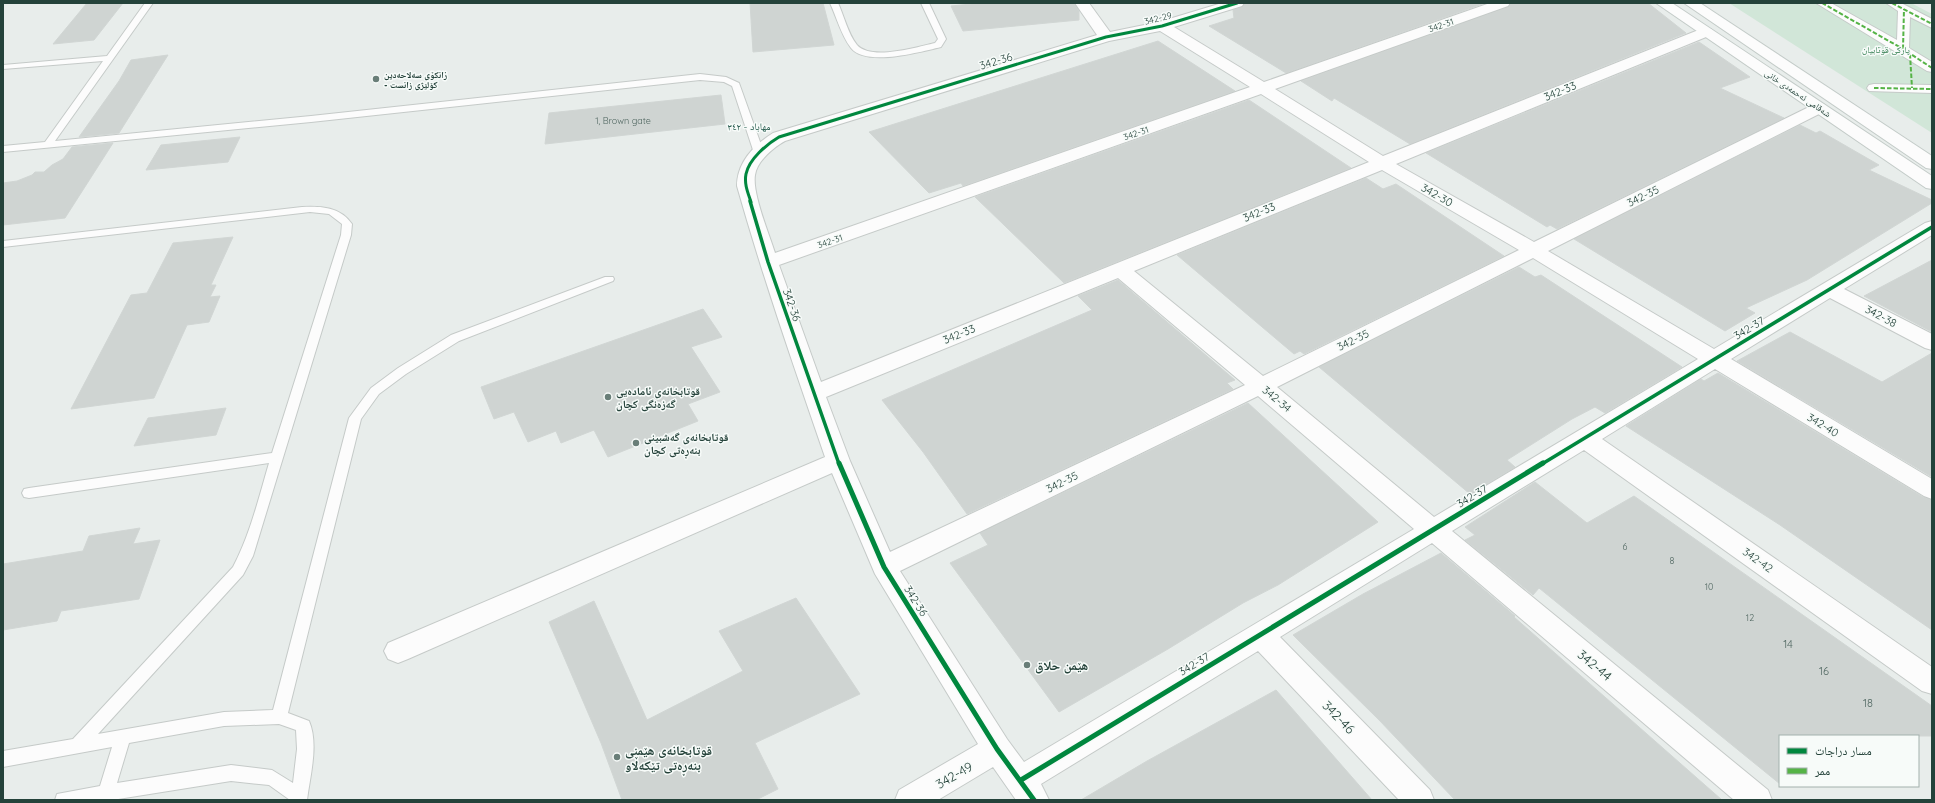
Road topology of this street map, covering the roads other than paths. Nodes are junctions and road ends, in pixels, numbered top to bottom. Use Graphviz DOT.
graph roads {
  1 [pos="149,3"];
  2 [pos="834,3"];
  3 [pos="925,3"];
  4 [pos="1082,3"];
  5 [pos="1237,3"];
  6 [pos="1503,3"];
  7 [pos="1663,3"];
  8 [pos="1691,3"];
  9 [pos="1822,3"];
  10 [pos="1892,3"];
  11 [pos="1904,9"];
  12 [pos="1932,24"];
  13 [pos="1162,26"];
  14 [pos="1706,32"];
  15 [pos="1106,37"];
  16 [pos="1906,52"];
  17 [pos="110,58"];
  18 [pos="3,67"];
  19 [pos="1932,68"];
  20 [pos="1263,88"];
  21 [pos="1874,88"];
  22 [pos="1912,88"];
  23 [pos="1932,89"];
  24 [pos="1819,108"];
  25 [pos="49,143"];
  26 [pos="3,149"];
  27 [pos="758,153"];
  28 [pos="1382,163"];
  29 [pos="1932,164"];
  30 [pos="1932,184"];
  31 [pos="1932,227"];
  32 [pos="3,244"];
  33 [pos="1533,250"];
  34 [pos="768,262"];
  35 [pos="1120,269"];
  36 [pos="609,279"];
  37 [pos="1829,289"];
  38 [pos="1932,343"];
  39 [pos="1714,360"];
  40 [pos="1261,386"];
  41 [pos="813,394"];
  42 [pos="1584,438"];
  43 [pos="277,457"];
  44 [pos="838,461"];
  45 [pos="1932,490"];
  46 [pos="29,493"];
  47 [pos="1434,529"];
  48 [pos="884,567"];
  49 [pos="1260,634"];
  50 [pos="398,651"];
  51 [pos="1932,682"];
  52 [pos="279,717"];
  53 [pos="123,737"];
  54 [pos="77,746"];
  55 [pos="997,749"];
  56 [pos="3,759"];
  57 [pos="1027,790"];
  58 [pos="106,793"];
  59 [pos="299,799"];
  60 [pos="63,800"];
  61 [pos="910,800"];
  62 [pos="1418,800"];
  63 [pos="1757,800"];
  1 -- 17 [label="lane"];
  2 -- 3 [label="lane"];
  4 -- 15 [label="street"];
  5 -- 13 [label="street, 342-29"];
  6 -- 20 [label="street, 342-31"];
  7 -- 14 [label="street, شەقامی ئەحمەدی خانی"];
  8 -- 29 [label="street, شەقامی ئەحمەدی خانی"];
  9 -- 16 [label="street"];
  10 -- 11 [label="street"];
  11 -- 12 [label="street"];
  11 -- 16 [label="street"];
  13 -- 15 [label="street, 342-29"];
  13 -- 20 [label="street, 342-30"];
  14 -- 24 [label="street, شەقامی ئەحمەدی خانی"];
  14 -- 28 [label="street, 342-33"];
  15 -- 27 [label="street, 342-36"];
  16 -- 19 [label="street"];
  16 -- 22 [label="street"];
  17 -- 18 [label="lane"];
  17 -- 25 [label="lane"];
  20 -- 28 [label="street, 342-30"];
  20 -- 34 [label="street, 342-31"];
  21 -- 22 [label="street"];
  22 -- 23 [label="street"];
  24 -- 30 [label="street, شەقامی ئەحمەدی خانی"];
  24 -- 33 [label="street, 342-35"];
  25 -- 26 [label="lane"];
  25 -- 27 [label="lane"];
  27 -- 34 [label="street, 342-36"];
  28 -- 33 [label="street, 342-30"];
  28 -- 35 [label="street, 342-33"];
  31 -- 37 [label="street, 342-37"];
  32 -- 43 [label="lane"];
  33 -- 39 [label="street, 342-30"];
  33 -- 40 [label="street, 342-35"];
  34 -- 41 [label="street, 342-36"];
  35 -- 40 [label="street, 342-34"];
  35 -- 41 [label="street, 342-33"];
  36 -- 52 [label="lane"];
  37 -- 38 [label="street, 342-38"];
  37 -- 39 [label="street, 342-37"];
  39 -- 42 [label="street, 342-37"];
  39 -- 45 [label="street, 342-40"];
  40 -- 47 [label="street, 342-34"];
  40 -- 48 [label="street, 342-35"];
  41 -- 44 [label="street, 342-36"];
  42 -- 47 [label="street, 342-37"];
  42 -- 51 [label="street, 342-42"];
  43 -- 46 [label="lane"];
  43 -- 54 [label="lane"];
  44 -- 48 [label="street, 342-36"];
  44 -- 50 [label="street"];
  47 -- 49 [label="street, 342-37"];
  47 -- 63 [label="street, 342-44"];
  48 -- 55 [label="street, 342-36"];
  49 -- 57 [label="street, 342-37"];
  49 -- 62 [label="street, 342-46"];
  52 -- 53 [label="lane"];
  52 -- 59 [label="lane"];
  53 -- 54 [label="lane"];
  53 -- 58 [label="lane"];
  54 -- 56 [label="lane"];
  55 -- 57 [label="street, 342-36"];
  55 -- 61 [label="street, 342-49"];
  58 -- 59 [label="lane"];
  58 -- 60 [label="lane"];
}
